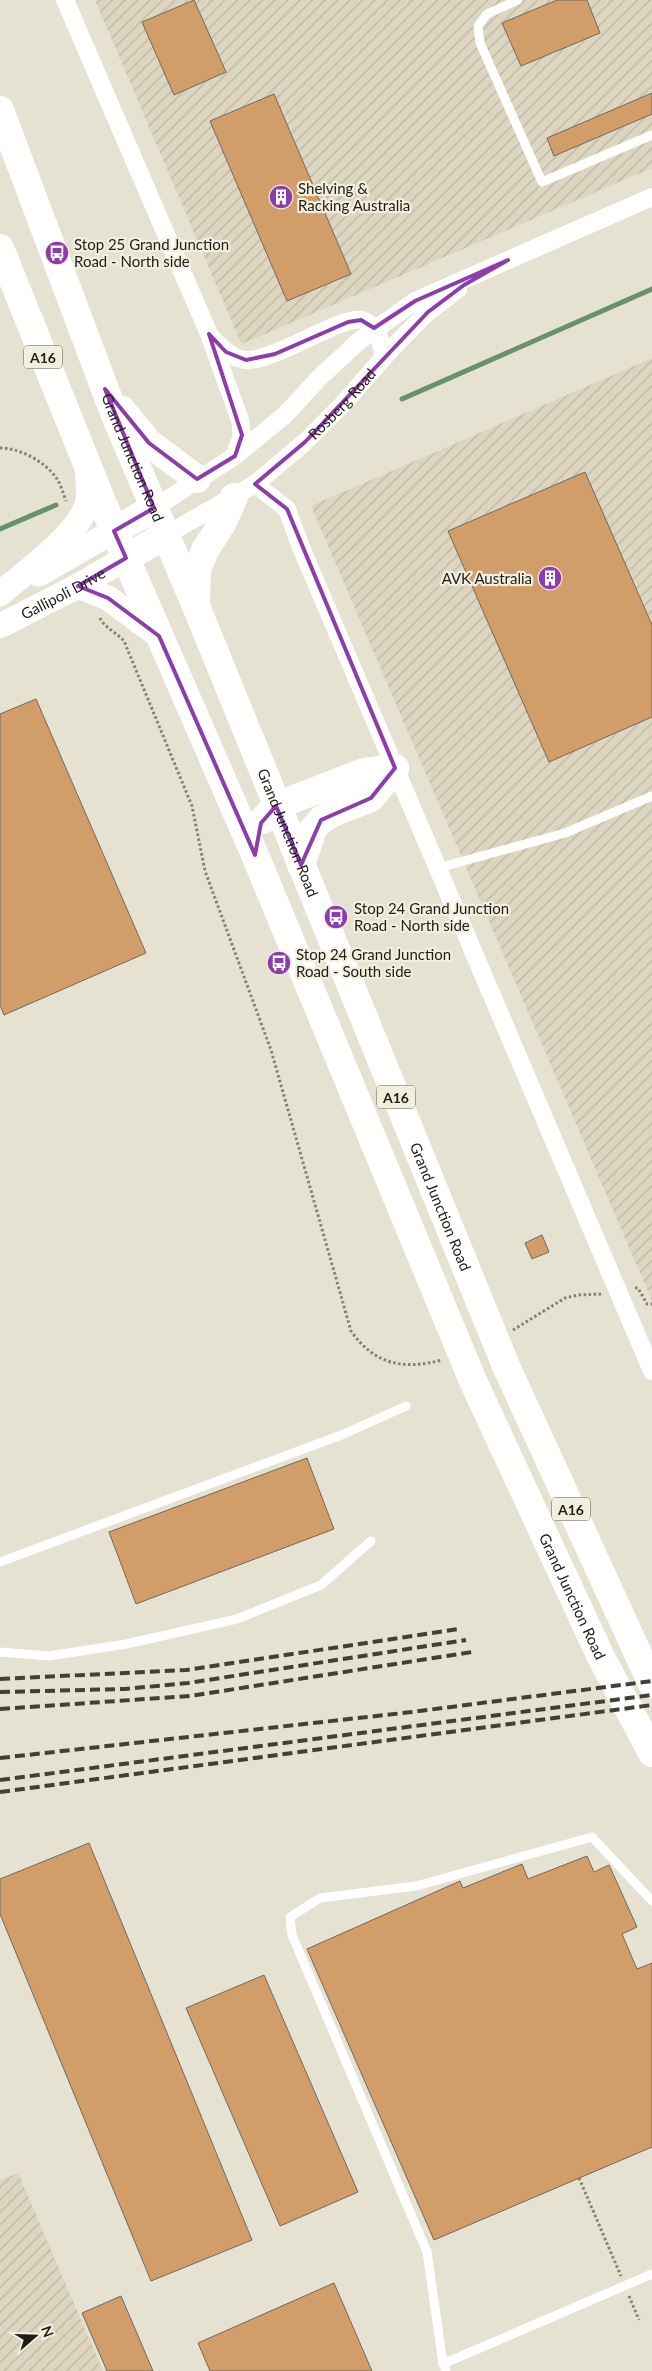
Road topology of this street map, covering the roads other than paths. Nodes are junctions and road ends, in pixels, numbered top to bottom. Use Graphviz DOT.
graph roads {
  1 [pos="65,0"];
  2 [pos="518,0"];
  3 [pos="0,110"];
  4 [pos="652,136"];
  5 [pos="652,197"];
  6 [pos="0,248"];
  7 [pos="508,260"];
  8 [pos="374,328"];
  9 [pos="209,334"];
  10 [pos="383,357"];
  11 [pos="105,389"];
  12 [pos="235,456"];
  13 [pos="87,466"];
  14 [pos="197,479"];
  15 [pos="245,490"];
  16 [pos="154,508"];
  17 [pos="114,531"];
  18 [pos="166,535"];
  19 [pos="126,558"];
  20 [pos="78,586"];
  21 [pos="0,595"];
  22 [pos="196,606"];
  23 [pos="0,626"];
  24 [pos="159,636"];
  25 [pos="395,768"];
  26 [pos="652,796"];
  27 [pos="276,806"];
  28 [pos="255,855"];
  29 [pos="301,865"];
  30 [pos="438,868"];
  31 [pos="652,1371"];
  32 [pos="406,1406"];
  33 [pos="371,1541"];
  34 [pos="0,1562"];
  35 [pos="0,1652"];
  36 [pos="652,1684"];
  37 [pos="646,1743"];
  38 [pos="652,1902"];
  39 [pos="652,2274"];
  40 [pos="445,2368"];
  1 -- 9 [label="street"];
  2 -- 4 [label="lane"];
  3 -- 11 [label="highway, Grand Junction Road / A16"];
  5 -- 7 [label="street, Rosberg Road"];
  6 -- 13 [label="highway, Grand Junction Road / A16"];
  7 -- 8 [label="street, Rosberg Road"];
  7 -- 10 [label="street, Rosberg Road"];
  8 -- 9 [label="street"];
  8 -- 10 [label="street"];
  8 -- 12 [label="street, Rosberg Road"];
  9 -- 12 [label="street"];
  10 -- 15 [label="street, Rosberg Road"];
  11 -- 14 [label="highway"];
  11 -- 16 [label="highway, Grand Junction Road / A16"];
  12 -- 14 [label="street, Rosberg Road"];
  13 -- 17 [label="highway, Grand Junction Road / A16"];
  13 -- 21 [label="street"];
  14 -- 16 [label="street, Rosberg Road"];
  15 -- 18 [label="street, Rosberg Road"];
  15 -- 22 [label="highway"];
  15 -- 25 [label="street"];
  16 -- 17 [label="highway"];
  16 -- 18 [label="highway, Grand Junction Road / A16"];
  17 -- 19 [label="highway, Grand Junction Road / A16"];
  17 -- 21 [label="street, Gallipoli Drive"];
  18 -- 19 [label="highway"];
  18 -- 22 [label="highway, Grand Junction Road / A16"];
  19 -- 20 [label="street, Gallipoli Drive"];
  19 -- 24 [label="highway, Grand Junction Road / A16"];
  20 -- 23 [label="street, Gallipoli Drive"];
  20 -- 24 [label="street"];
  22 -- 27 [label="highway, Grand Junction Road / A16"];
  24 -- 28 [label="highway, Grand Junction Road / A16"];
  25 -- 27 [label="highway"];
  25 -- 29 [label="highway"];
  25 -- 30 [label="street"];
  26 -- 30 [label="lane"];
  27 -- 28 [label="highway"];
  27 -- 29 [label="highway, Grand Junction Road / A16"];
  28 -- 37 [label="highway, Grand Junction Road / A16"];
  29 -- 36 [label="highway, Grand Junction Road / A16"];
  30 -- 31 [label="street"];
  32 -- 34 [label="lane"];
  33 -- 35 [label="lane"];
  38 -- 40 [label="lane"];
  39 -- 40 [label="lane"];
}
